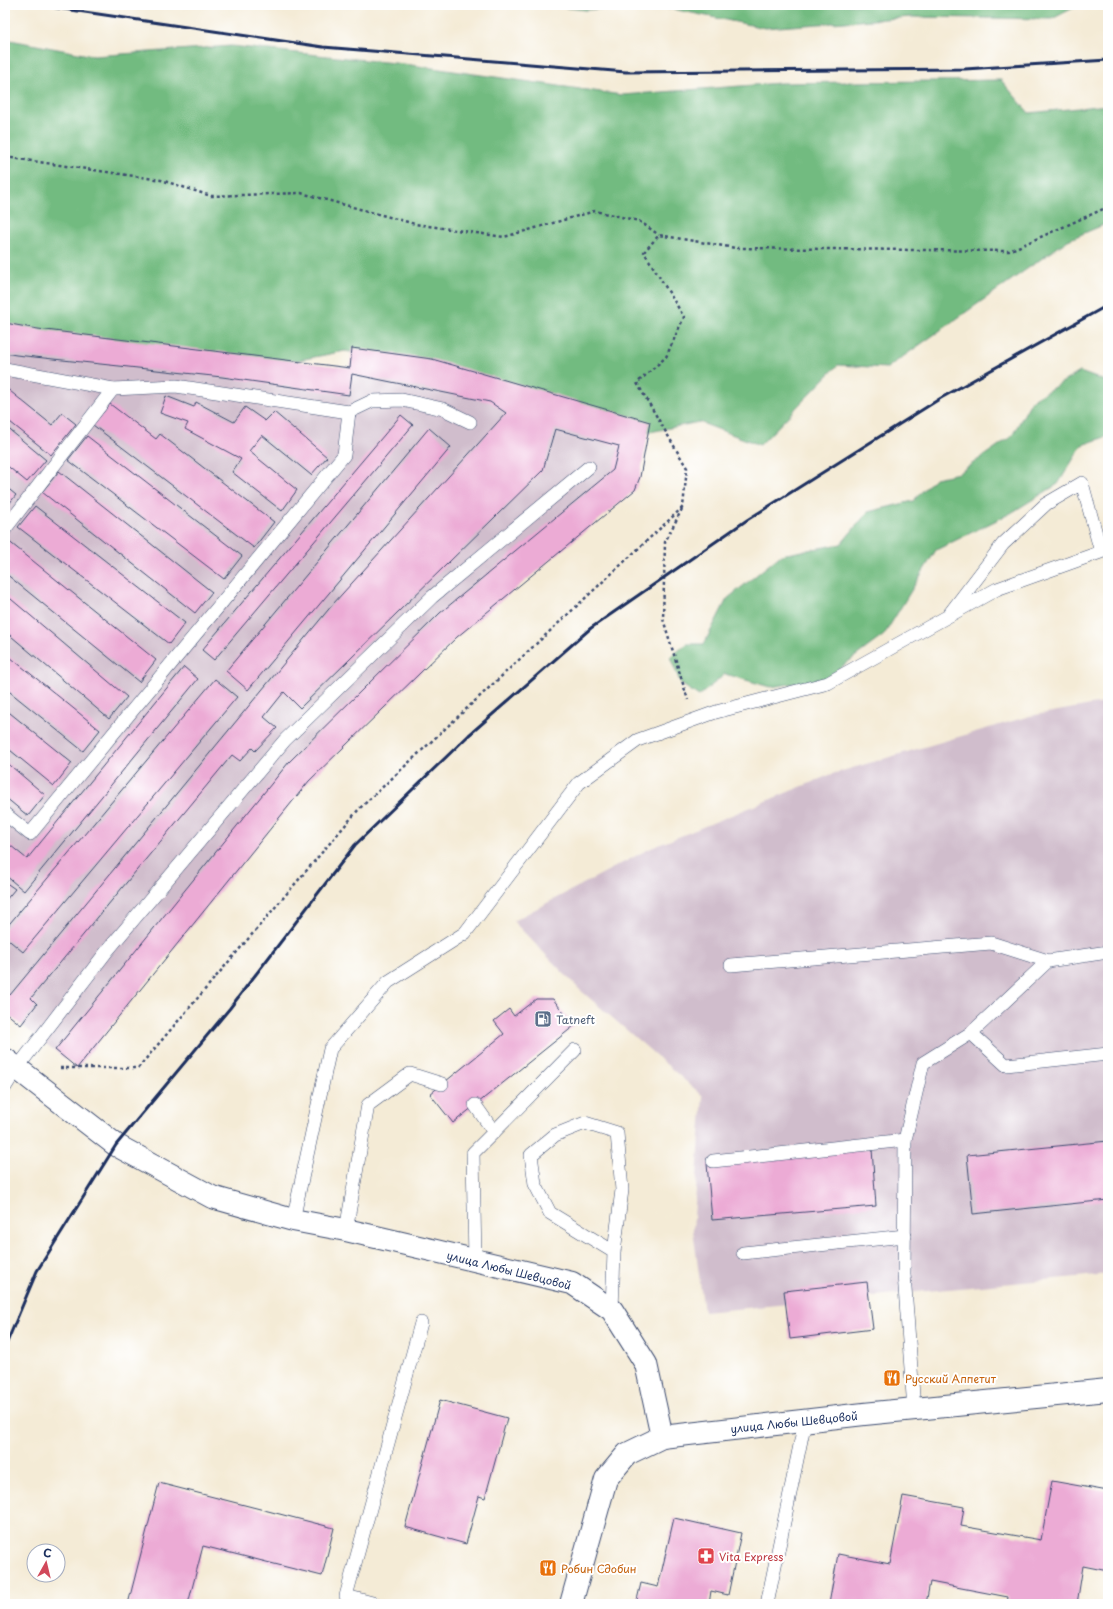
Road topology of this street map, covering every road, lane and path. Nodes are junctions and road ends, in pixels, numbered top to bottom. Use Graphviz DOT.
graph roads {
  1 [pos="5,157"];
  2 [pos="1108,207"];
  3 [pos="659,234"];
  4 [pos="5,369"];
  5 [pos="113,389"];
  6 [pos="348,412"];
  7 [pos="470,422"];
  8 [pos="589,467"];
  9 [pos="683,507"];
  10 [pos="5,529"];
  11 [pos="948,616"];
  12 [pos="694,719"];
  13 [pos="5,814"];
  14 [pos="1108,952"];
  15 [pos="1048,961"];
  16 [pos="730,965"];
  17 [pos="971,1033"];
  18 [pos="575,1050"];
  19 [pos="1108,1054"];
  20 [pos="11,1064"];
  21 [pos="442,1084"];
  22 [pos="5,1087"];
  23 [pos="475,1105"];
  24 [pos="494,1132"];
  25 [pos="905,1140"];
  26 [pos="712,1161"];
  27 [pos="293,1220"];
  28 [pos="346,1230"];
  29 [pos="905,1236"];
  30 [pos="614,1252"];
  31 [pos="743,1253"];
  32 [pos="475,1261"];
  33 [pos="612,1310"];
  34 [pos="421,1323"];
  35 [pos="1108,1390"];
  36 [pos="914,1410"];
  37 [pos="804,1421"];
  38 [pos="662,1437"];
  39 [pos="376,1604"];
  40 [pos="571,1604"];
  41 [pos="767,1604"];
  1 -- 3 [label="path"];
  2 -- 3 [label="path"];
  3 -- 9 [label="path"];
  4 -- 5 [label="lane"];
  5 -- 6 [label="lane"];
  5 -- 10 [label="lane"];
  6 -- 7 [label="lane"];
  6 -- 13 [label="lane"];
  8 -- 20 [label="lane"];
  9 -- 12 [label="path"];
  9 -- 20 [label="path"];
  11 -- 11 [label="lane"];
  11 -- 12 [label="lane"];
  12 -- 27 [label="lane"];
  14 -- 15 [label="lane"];
  15 -- 16 [label="lane"];
  15 -- 17 [label="lane"];
  17 -- 19 [label="lane"];
  17 -- 25 [label="lane"];
  18 -- 24 [label="lane"];
  20 -- 22 [label="lane"];
  20 -- 27 [label="street, улица Любы Шевцовой"];
  21 -- 28 [label="lane"];
  23 -- 24 [label="lane"];
  24 -- 32 [label="lane"];
  25 -- 26 [label="lane"];
  25 -- 29 [label="lane"];
  27 -- 28 [label="street, улица Любы Шевцовой"];
  28 -- 32 [label="street, улица Любы Шевцовой"];
  29 -- 31 [label="lane"];
  29 -- 36 [label="lane"];
  30 -- 30 [label="lane"];
  30 -- 33 [label="lane"];
  32 -- 33 [label="street, улица Любы Шевцовой"];
  33 -- 38 [label="street, улица Любы Шевцовой"];
  34 -- 39 [label="lane"];
  35 -- 36 [label="street, улица Любы Шевцовой"];
  36 -- 37 [label="street, улица Любы Шевцовой"];
  37 -- 38 [label="street, улица Любы Шевцовой"];
  37 -- 41 [label="lane"];
  38 -- 40 [label="street"];
}
